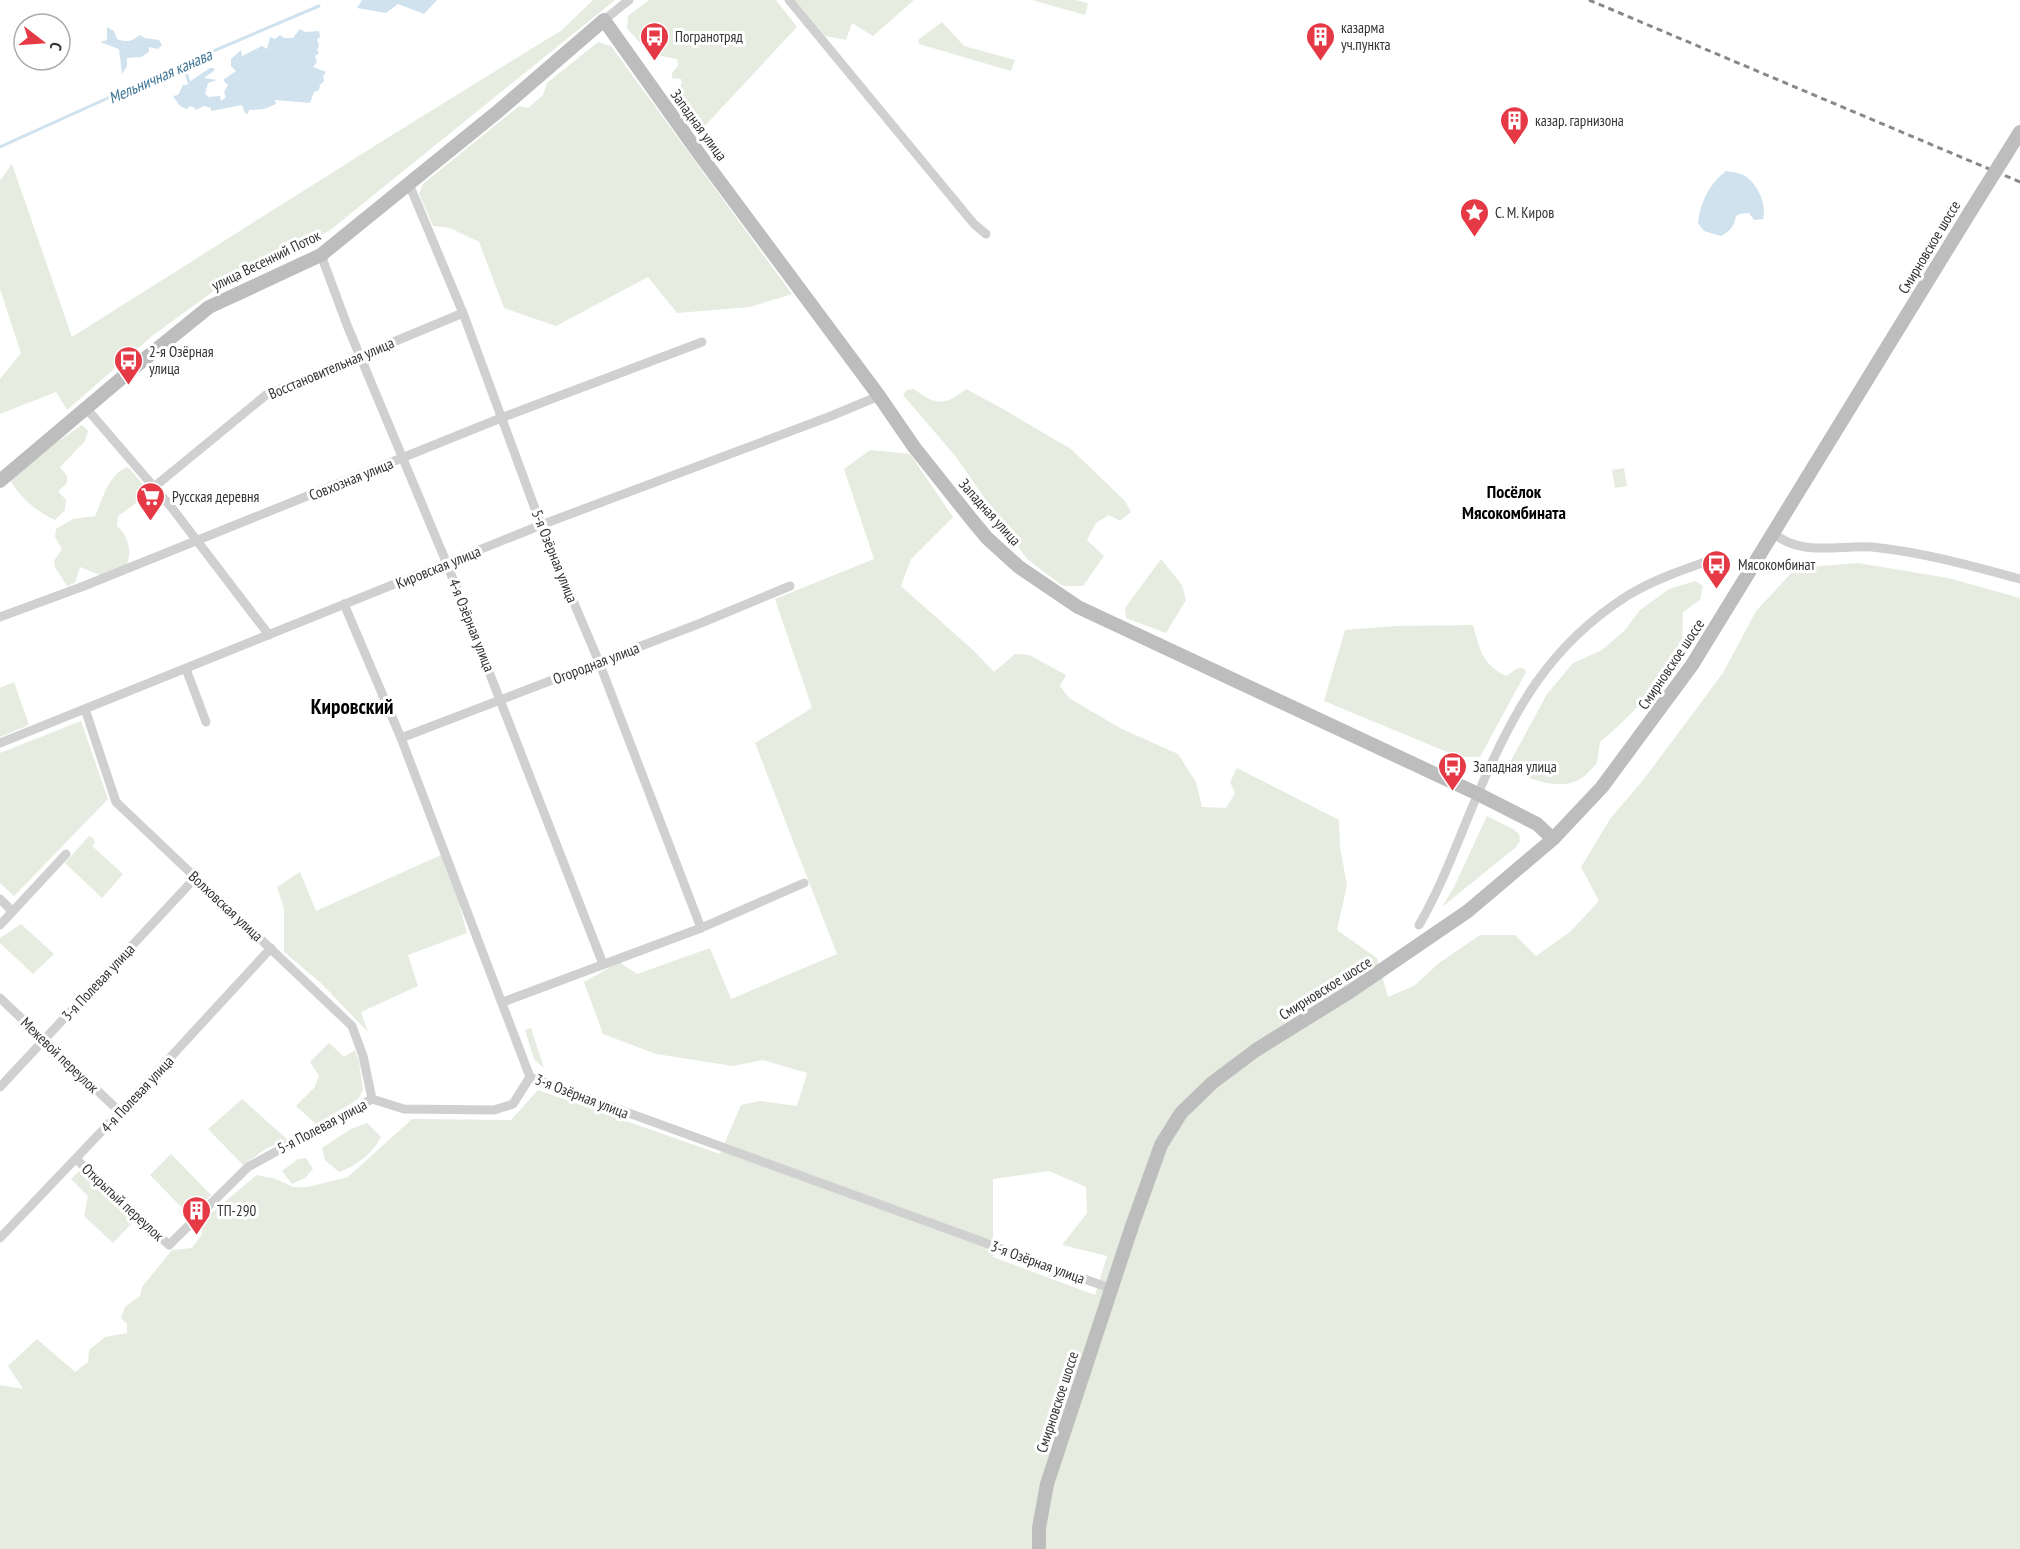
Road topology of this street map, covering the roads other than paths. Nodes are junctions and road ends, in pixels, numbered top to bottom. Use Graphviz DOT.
graph roads {
  1 [pos="629,0"];
  2 [pos="789,0"];
  3 [pos="604,20"];
  4 [pos="2020,132"];
  5 [pos="409,184"];
  6 [pos="987,234"];
  7 [pos="321,255"];
  8 [pos="463,313"];
  9 [pos="702,342"];
  10 [pos="360,356"];
  11 [pos="879,396"];
  12 [pos="86,408"];
  13 [pos="501,418"];
  14 [pos="404,458"];
  15 [pos="0,481"];
  16 [pos="154,487"];
  17 [pos="541,525"];
  18 [pos="1774,534"];
  19 [pos="197,540"];
  20 [pos="1711,560"];
  21 [pos="447,564"];
  22 [pos="2020,579"];
  23 [pos="790,586"];
  24 [pos="344,604"];
  25 [pos="0,617"];
  26 [pos="269,635"];
  27 [pos="599,662"];
  28 [pos="186,669"];
  29 [pos="501,700"];
  30 [pos="85,709"];
  31 [pos="206,722"];
  32 [pos="401,738"];
  33 [pos="0,743"];
  34 [pos="1478,794"];
  35 [pos="1553,839"];
  36 [pos="66,854"];
  37 [pos="196,877"];
  38 [pos="804,883"];
  39 [pos="0,899"];
  40 [pos="12,911"];
  41 [pos="0,925"];
  42 [pos="1419,925"];
  43 [pos="701,928"];
  44 [pos="271,948"];
  45 [pos="603,964"];
  46 [pos="0,998"];
  47 [pos="503,1002"];
  48 [pos="44,1040"];
  49 [pos="530,1077"];
  50 [pos="0,1087"];
  51 [pos="372,1099"];
  52 [pos="120,1113"];
  53 [pos="76,1159"];
  54 [pos="0,1238"];
  55 [pos="169,1245"];
  56 [pos="1112,1289"];
  57 [pos="1039,1549"];
  1 -- 3 [label="street, улица Весенний Поток"];
  2 -- 6 [label="street"];
  3 -- 5 [label="street, улица Весенний Поток"];
  3 -- 11 [label="street, Западная улица"];
  4 -- 18 [label="street, Смирновское шоссе, bridge"];
  5 -- 7 [label="street, улица Весенний Поток"];
  5 -- 8 [label="street, 5-я Озёрная улица"];
  7 -- 10 [label="street, 4-я Озёрная улица"];
  7 -- 12 [label="street, улица Весенний Поток"];
  8 -- 10 [label="street, Восстановительная улица"];
  8 -- 13 [label="street, 5-я Озёрная улица"];
  9 -- 13 [label="street, Совхозная улица"];
  10 -- 14 [label="street, 4-я Озёрная улица"];
  10 -- 16 [label="street, Восстановительная улица"];
  11 -- 17 [label="street, Кировская улица"];
  11 -- 34 [label="street, Западная улица"];
  12 -- 15 [label="street, улица Весенний Поток"];
  12 -- 16 [label="street"];
  13 -- 14 [label="street, Совхозная улица"];
  13 -- 17 [label="street, 5-я Озёрная улица"];
  14 -- 19 [label="street, Совхозная улица"];
  14 -- 21 [label="street, 4-я Озёрная улица"];
  16 -- 19 [label="street"];
  17 -- 21 [label="street, Кировская улица"];
  17 -- 27 [label="street, 5-я Озёрная улица"];
  18 -- 22 [label="street"];
  18 -- 35 [label="street, Смирновское шоссе"];
  19 -- 25 [label="street, Совхозная улица"];
  19 -- 26 [label="street"];
  20 -- 34 [label="street"];
  21 -- 24 [label="street, Кировская улица"];
  21 -- 29 [label="street, 4-я Озёрная улица"];
  23 -- 27 [label="street, Огородная улица"];
  24 -- 26 [label="street, Кировская улица"];
  24 -- 32 [label="street, 3-я Озёрная улица"];
  26 -- 28 [label="street, Кировская улица"];
  27 -- 29 [label="street, Огородная улица"];
  27 -- 43 [label="street, 5-я Озёрная улица"];
  28 -- 30 [label="street, Кировская улица"];
  28 -- 31 [label="street"];
  29 -- 32 [label="street, Огородная улица"];
  29 -- 45 [label="street, 4-я Озёрная улица"];
  30 -- 33 [label="street, Кировская улица"];
  30 -- 37 [label="street, Волховская улица"];
  32 -- 47 [label="street, 3-я Озёрная улица"];
  34 -- 35 [label="street, Западная улица"];
  34 -- 42 [label="street"];
  35 -- 56 [label="street, Смирновское шоссе"];
  36 -- 40 [label="street"];
  37 -- 44 [label="street, Волховская улица"];
  37 -- 48 [label="street, 3-я Полевая улица"];
  38 -- 43 [label="street"];
  39 -- 40 [label="street"];
  40 -- 41 [label="street"];
  43 -- 45 [label="street"];
  44 -- 51 [label="street, Волховская улица"];
  44 -- 52 [label="street, 4-я Полевая улица"];
  45 -- 47 [label="street"];
  46 -- 48 [label="street, Межевой переулок"];
  47 -- 49 [label="street, 3-я Озёрная улица"];
  48 -- 50 [label="street, 3-я Полевая улица"];
  48 -- 52 [label="street, Межевой переулок"];
  49 -- 51 [label="street, 5-я Полевая улица"];
  49 -- 56 [label="street, 3-я Озёрная улица"];
  51 -- 55 [label="street, 5-я Полевая улица"];
  52 -- 53 [label="street, 4-я Полевая улица"];
  53 -- 54 [label="street, 4-я Полевая улица"];
  53 -- 55 [label="street, Открытый переулок"];
  56 -- 57 [label="street, Смирновское шоссе"];
}
